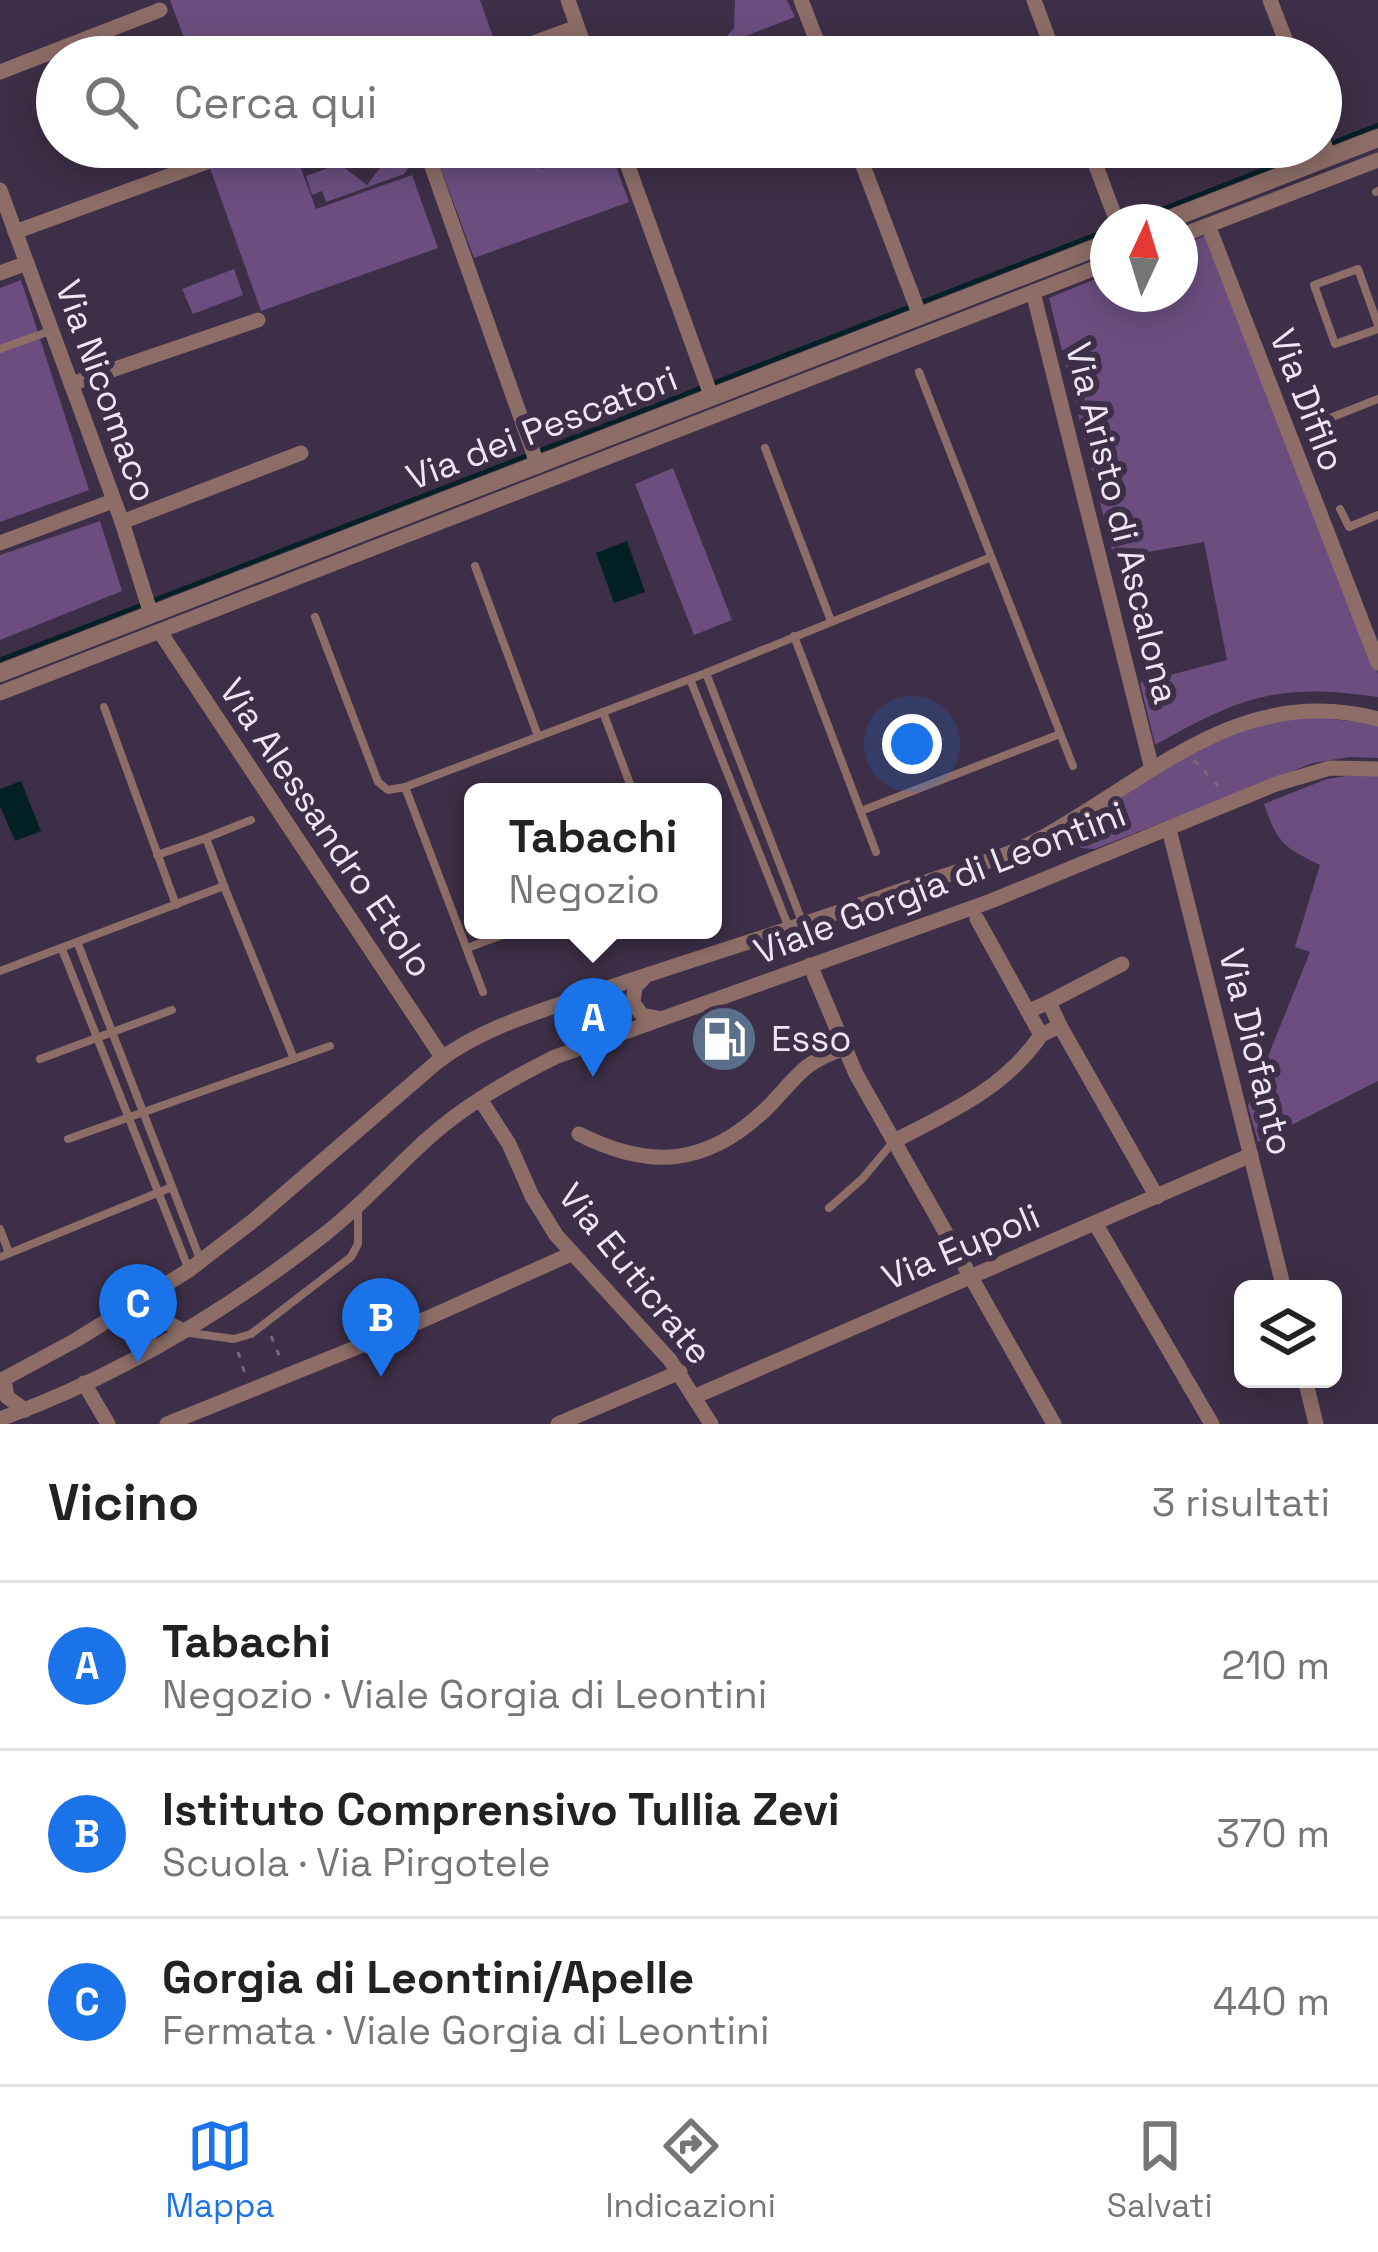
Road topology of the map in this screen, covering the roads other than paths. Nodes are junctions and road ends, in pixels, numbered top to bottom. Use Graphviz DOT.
graph roads {
  1 [pos="568,0"];
  2 [pos="802,0"];
  3 [pos="1034,0"];
  4 [pos="1270,0"];
  5 [pos="160,10"];
  6 [pos="578,27"];
  7 [pos="92,36"];
  8 [pos="553,36"];
  9 [pos="581,36"];
  10 [pos="815,36"];
  11 [pos="1047,36"];
  12 [pos="1284,36"];
  13 [pos="36,57"];
  14 [pos="0,71"];
  15 [pos="1378,138"];
  16 [pos="1342,143"];
  17 [pos="1378,160"];
  18 [pos="190,168"];
  19 [pos="432,168"];
  20 [pos="629,168"];
  21 [pos="864,168"];
  22 [pos="1097,168"];
  23 [pos="1276,168"];
  24 [pos="0,190"];
  25 [pos="1110,204"];
  26 [pos="1198,205"];
  27 [pos="1208,225"];
  28 [pos="1198,229"];
  29 [pos="15,232"];
  30 [pos="1090,249"];
  31 [pos="27,263"];
  32 [pos="1090,270"];
  33 [pos="0,273"];
  34 [pos="1033,292"];
  35 [pos="1374,303"];
  36 [pos="915,305"];
  37 [pos="258,320"];
  38 [pos="1378,327"];
  39 [pos="52,331"];
  40 [pos="0,349"];
  41 [pos="920,372"];
  42 [pos="71,384"];
  43 [pos="709,389"];
  44 [pos="1378,399"];
  45 [pos="1325,420"];
  46 [pos="765,448"];
  47 [pos="301,453"];
  48 [pos="535,457"];
  49 [pos="113,501"];
  50 [pos="1340,509"];
  51 [pos="1378,515"];
  52 [pos="122,522"];
  53 [pos="0,543"];
  54 [pos="989,558"];
  55 [pos="475,566"];
  56 [pos="151,613"];
  57 [pos="315,617"];
  58 [pos="831,621"];
  59 [pos="794,636"];
  60 [pos="1378,663"];
  61 [pos="706,673"];
  62 [pos="0,674"];
  63 [pos="689,679"];
  64 [pos="0,693"];
  65 [pos="104,707"];
  66 [pos="603,712"];
  67 [pos="1378,719"];
  68 [pos="727,728"];
  69 [pos="712,734"];
  70 [pos="1060,734"];
  71 [pos="538,736"];
  72 [pos="1072,766"];
  73 [pos="1152,769"];
  74 [pos="1378,769"];
  75 [pos="630,783"];
  76 [pos="405,788"];
  77 [pos="751,788"];
  78 [pos="736,794"];
  79 [pos="861,811"];
  80 [pos="251,820"];
  81 [pos="1169,829"];
  82 [pos="206,838"];
  83 [pos="773,846"];
  84 [pos="758,851"];
  85 [pos="876,852"];
  86 [pos="157,855"];
  87 [pos="224,886"];
  88 [pos="176,904"];
  89 [pos="977,919"];
  90 [pos="797,928"];
  91 [pos="492,939"];
  92 [pos="78,944"];
  93 [pos="467,948"];
  94 [pos="62,950"];
  95 [pos="1122,964"];
  96 [pos="810,965"];
  97 [pos="0,971"];
  98 [pos="650,974"];
  99 [pos="483,992"];
  100 [pos="595,993"];
  101 [pos="1049,1002"];
  102 [pos="172,1010"];
  103 [pos="1029,1012"];
  104 [pos="663,1018"];
  105 [pos="1060,1026"];
  106 [pos="112,1031"];
  107 [pos="611,1035"];
  108 [pos="1041,1035"];
  109 [pos="98,1037"];
  110 [pos="330,1046"];
  111 [pos="845,1048"];
  112 [pos="442,1057"];
  113 [pos="40,1059"];
  114 [pos="294,1059"];
  115 [pos="480,1099"];
  116 [pos="143,1113"];
  117 [pos="128,1118"];
  118 [pos="579,1134"];
  119 [pos="68,1139"];
  120 [pos="894,1141"];
  121 [pos="1251,1155"];
  122 [pos="172,1187"];
  123 [pos="158,1194"];
  124 [pos="1157,1197"];
  125 [pos="358,1204"];
  126 [pos="829,1208"];
  127 [pos="1095,1223"];
  128 [pos="0,1229"];
  129 [pos="571,1254"];
  130 [pos="5,1255"];
  131 [pos="195,1266"];
  132 [pos="970,1275"];
  133 [pos="1282,1280"];
  134 [pos="153,1294"];
  135 [pos="132,1306"];
  136 [pos="183,1331"];
  137 [pos="150,1350"];
  138 [pos="680,1372"];
  139 [pos="2,1380"];
  140 [pos="84,1383"];
  141 [pos="1307,1388"];
  142 [pos="696,1396"];
  143 [pos="25,1410"];
  144 [pos="0,1419"];
  145 [pos="108,1424"];
  146 [pos="167,1424"];
  147 [pos="558,1424"];
  148 [pos="711,1424"];
  149 [pos="1054,1424"];
  150 [pos="1212,1424"];
  151 [pos="1316,1424"];
  1 -- 6 [label="street"];
  2 -- 10 [label="street"];
  3 -- 11 [label="street"];
  4 -- 12 [label="street"];
  5 -- 7 [label="street"];
  6 -- 8 [label="street"];
  6 -- 9 [label="street"];
  13 -- 14 [label="street"];
  15 -- 16 [label="street"];
  17 -- 27 [label="street"];
  18 -- 29 [label="street"];
  19 -- 48 [label="street"];
  20 -- 43 [label="street"];
  21 -- 36 [label="street"];
  22 -- 25 [label="street"];
  23 -- 26 [label="street"];
  24 -- 29 [label="street, Via Nicomaco"];
  27 -- 28 [label="street"];
  27 -- 60 [label="street, Via Difilo"];
  29 -- 31 [label="street, Via Nicomaco"];
  30 -- 36 [label="street, Via dei Pescatori"];
  31 -- 33 [label="street"];
  31 -- 39 [label="street, Via Nicomaco"];
  32 -- 34 [label="street, Via dei Pescatori"];
  34 -- 56 [label="street, Via dei Pescatori"];
  34 -- 73 [label="street, Via Aristo di Ascalona"];
  35 -- 38 [label="lane"];
  35 -- 38 [label="lane"];
  36 -- 43 [label="street, Via dei Pescatori"];
  37 -- 42 [label="street"];
  39 -- 40 [label="lane"];
  39 -- 42 [label="street, Via Nicomaco"];
  41 -- 54 [label="lane"];
  42 -- 49 [label="street, Via Nicomaco"];
  43 -- 48 [label="street, Via dei Pescatori"];
  44 -- 45 [label="lane"];
  46 -- 58 [label="lane"];
  47 -- 52 [label="street"];
  48 -- 56 [label="street, Via dei Pescatori"];
  49 -- 52 [label="street, Via Nicomaco"];
  49 -- 53 [label="street"];
  50 -- 51 [label="lane"];
  52 -- 56 [label="street, Via Nicomaco"];
  54 -- 58 [label="lane"];
  54 -- 70 [label="lane"];
  55 -- 71 [label="lane"];
  56 -- 62 [label="street, Via dei Pescatori"];
  56 -- 64 [label="street, Via dei Pescatori"];
  56 -- 112 [label="street, Via Alessandro Etolo"];
  57 -- 76 [label="lane"];
  58 -- 59 [label="lane"];
  59 -- 61 [label="lane"];
  59 -- 79 [label="lane"];
  61 -- 63 [label="lane"];
  61 -- 68 [label="lane"];
  63 -- 66 [label="lane"];
  63 -- 69 [label="lane"];
  65 -- 86 [label="lane"];
  66 -- 71 [label="lane"];
  66 -- 75 [label="lane"];
  67 -- 73 [label="street, Viale Gorgia di Leontini"];
  68 -- 69 [label="lane"];
  68 -- 77 [label="lane"];
  69 -- 78 [label="lane"];
  70 -- 72 [label="lane"];
  70 -- 79 [label="lane"];
  71 -- 76 [label="lane"];
  73 -- 90 [label="street, Viale Gorgia di Leontini"];
  74 -- 81 [label="street, Viale Gorgia di Leontini"];
  76 -- 93 [label="lane"];
  77 -- 78 [label="lane"];
  77 -- 83 [label="lane"];
  78 -- 84 [label="lane"];
  79 -- 85 [label="lane"];
  80 -- 82 [label="lane"];
  81 -- 96 [label="street, Viale Gorgia di Leontini"];
  81 -- 121 [label="street, Via Diofanto"];
  82 -- 86 [label="lane"];
  82 -- 87 [label="lane"];
  83 -- 84 [label="lane"];
  83 -- 90 [label="lane"];
  84 -- 90 [label="lane"];
  86 -- 88 [label="lane"];
  87 -- 88 [label="lane"];
  87 -- 114 [label="lane"];
  88 -- 92 [label="lane"];
  89 -- 103 [label="street"];
  90 -- 98 [label="street, Viale Gorgia di Leontini"];
  91 -- 93 [label="lane"];
  92 -- 94 [label="lane"];
  92 -- 106 [label="lane"];
  93 -- 99 [label="lane"];
  94 -- 97 [label="lane"];
  94 -- 109 [label="lane"];
  95 -- 101 [label="street"];
  96 -- 104 [label="street, Viale Gorgia di Leontini"];
  96 -- 111 [label="street"];
  98 -- 100 [label="street, Viale Gorgia di Leontini"];
  98 -- 104 [label="street"];
  100 -- 107 [label="street"];
  100 -- 112 [label="street, Viale Gorgia di Leontini"];
  101 -- 103 [label="street"];
  101 -- 105 [label="street"];
  102 -- 106 [label="lane"];
  103 -- 108 [label="street"];
  104 -- 107 [label="street, Viale Gorgia di Leontini"];
  105 -- 108 [label="street"];
  105 -- 124 [label="street"];
  106 -- 109 [label="lane"];
  106 -- 116 [label="lane"];
  107 -- 115 [label="street, Viale Gorgia di Leontini"];
  108 -- 120 [label="street"];
  109 -- 113 [label="lane"];
  109 -- 117 [label="lane"];
  110 -- 114 [label="lane"];
  111 -- 118 [label="street"];
  111 -- 120 [label="street"];
  112 -- 131 [label="street, Viale Gorgia di Leontini"];
  114 -- 116 [label="lane"];
  115 -- 125 [label="street, Viale Gorgia di Leontini"];
  115 -- 129 [label="street, Via Euticrate"];
  116 -- 117 [label="lane"];
  116 -- 122 [label="lane"];
  117 -- 119 [label="lane"];
  117 -- 123 [label="lane"];
  120 -- 126 [label="lane"];
  120 -- 132 [label="street"];
  121 -- 124 [label="street, Via Eupoli"];
  121 -- 133 [label="street, Via Diofanto"];
  122 -- 123 [label="lane"];
  122 -- 131 [label="lane"];
  123 -- 130 [label="lane"];
  123 -- 131 [label="lane"];
  124 -- 127 [label="street, Via Eupoli"];
  125 -- 136 [label="street, Viale Gorgia di Leontini"];
  125 -- 136 [label="lane"];
  127 -- 132 [label="street, Via Eupoli"];
  127 -- 150 [label="street"];
  128 -- 130 [label="lane"];
  129 -- 138 [label="street, Via Euticrate"];
  129 -- 146 [label="street"];
  131 -- 134 [label="street, Viale Gorgia di Leontini"];
  132 -- 142 [label="street, Via Eupoli"];
  132 -- 149 [label="street"];
  134 -- 135 [label="street, Viale Gorgia di Leontini"];
  134 -- 136 [label="street"];
  135 -- 137 [label="street"];
  135 -- 139 [label="street, Viale Gorgia di Leontini"];
  136 -- 137 [label="street, Viale Gorgia di Leontini"];
  137 -- 140 [label="street, Viale Gorgia di Leontini"];
  138 -- 142 [label="street, Via Euticrate"];
  138 -- 147 [label="street"];
  139 -- 143 [label="street"];
  140 -- 143 [label="street, Viale Gorgia di Leontini"];
  140 -- 145 [label="street"];
  141 -- 151 [label="street"];
  142 -- 148 [label="street, Via Euticrate"];
  143 -- 144 [label="street, Viale Gorgia di Leontini"];
}
